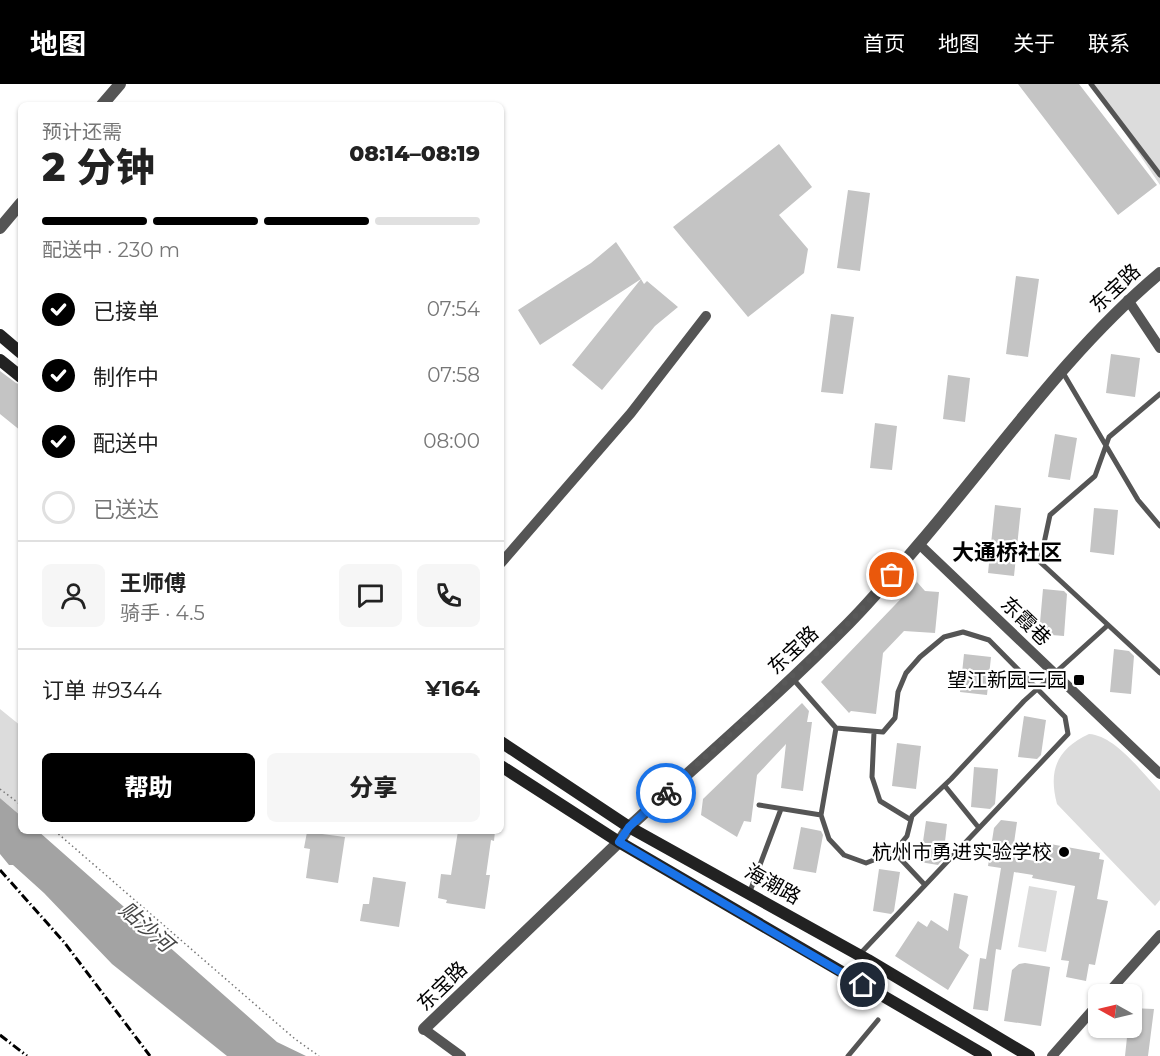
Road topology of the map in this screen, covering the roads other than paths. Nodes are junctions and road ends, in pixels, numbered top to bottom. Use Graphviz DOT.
graph roads {
  1 [pos="120,84"];
  2 [pos="1090,84"];
  3 [pos="105,102"];
  4 [pos="1160,175"];
  5 [pos="18,207"];
  6 [pos="0,228"];
  7 [pos="1160,273"];
  8 [pos="1128,300"];
  9 [pos="706,316"];
  10 [pos="0,335"];
  11 [pos="1160,348"];
  12 [pos="18,350"];
  13 [pos="0,360"];
  14 [pos="1061,370"];
  15 [pos="18,375"];
  16 [pos="1160,394"];
  17 [pos="1106,446"];
  18 [pos="1160,526"];
  19 [pos="919,544"];
  20 [pos="504,560"];
  21 [pos="1108,625"];
  22 [pos="1054,672"];
  23 [pos="1160,673"];
  24 [pos="792,678"];
  25 [pos="1037,689"];
  26 [pos="836,728"];
  27 [pos="874,732"];
  28 [pos="504,744"];
  29 [pos="504,768"];
  30 [pos="1160,774"];
  31 [pos="945,786"];
  32 [pos="759,806"];
  33 [pos="781,809"];
  34 [pos="821,815"];
  35 [pos="911,820"];
  36 [pos="629,827"];
  37 [pos="979,828"];
  38 [pos="619,842"];
  39 [pos="894,852"];
  40 [pos="926,885"];
  41 [pos="749,894"];
  42 [pos="1160,935"];
  43 [pos="860,955"];
  44 [pos="1116,984"];
  45 [pos="1088,1015"];
  46 [pos="878,1020"];
  47 [pos="424,1029"];
  48 [pos="461,1056"];
  49 [pos="848,1056"];
  50 [pos="986,1056"];
  51 [pos="1029,1056"];
  52 [pos="1052,1056"];
  1 -- 3 [label="street"];
  2 -- 4 [label="lane"];
  5 -- 6 [label="street"];
  7 -- 8 [label="street, 东宝路"];
  8 -- 11 [label="street"];
  8 -- 14 [label="street, 东宝路"];
  9 -- 20 [label="street"];
  10 -- 12 [label="main road"];
  13 -- 15 [label="main road"];
  14 -- 17 [label="lane"];
  14 -- 19 [label="street, 东宝路"];
  16 -- 17 [label="lane"];
  17 -- 18 [label="lane"];
  17 -- 21 [label="lane"];
  19 -- 22 [label="street, 东霞巷"];
  19 -- 24 [label="street, 东宝路"];
  21 -- 22 [label="lane"];
  21 -- 23 [label="lane"];
  22 -- 25 [label="lane"];
  22 -- 30 [label="street, 东霞巷"];
  24 -- 26 [label="lane"];
  24 -- 36 [label="street, 东宝路"];
  25 -- 27 [label="lane"];
  25 -- 31 [label="lane"];
  25 -- 37 [label="lane"];
  26 -- 27 [label="lane"];
  26 -- 34 [label="lane"];
  27 -- 35 [label="lane"];
  28 -- 36 [label="main road, 海潮路"];
  29 -- 38 [label="main road, 海潮路"];
  31 -- 35 [label="lane"];
  31 -- 37 [label="lane"];
  32 -- 33 [label="lane"];
  33 -- 34 [label="lane"];
  33 -- 41 [label="lane"];
  34 -- 39 [label="lane"];
  35 -- 39 [label="lane"];
  36 -- 38 [label="street, 东宝路"];
  36 -- 41 [label="main road, 海潮路"];
  37 -- 40 [label="lane"];
  38 -- 47 [label="street, 东宝路"];
  38 -- 50 [label="main road, 海潮路"];
  39 -- 40 [label="lane"];
  40 -- 43 [label="lane"];
  41 -- 43 [label="main road, 海潮路"];
  42 -- 44 [label="street"];
  43 -- 51 [label="main road, 海潮路"];
  45 -- 52 [label="street"];
  46 -- 49 [label="lane"];
  47 -- 48 [label="street"];
}
